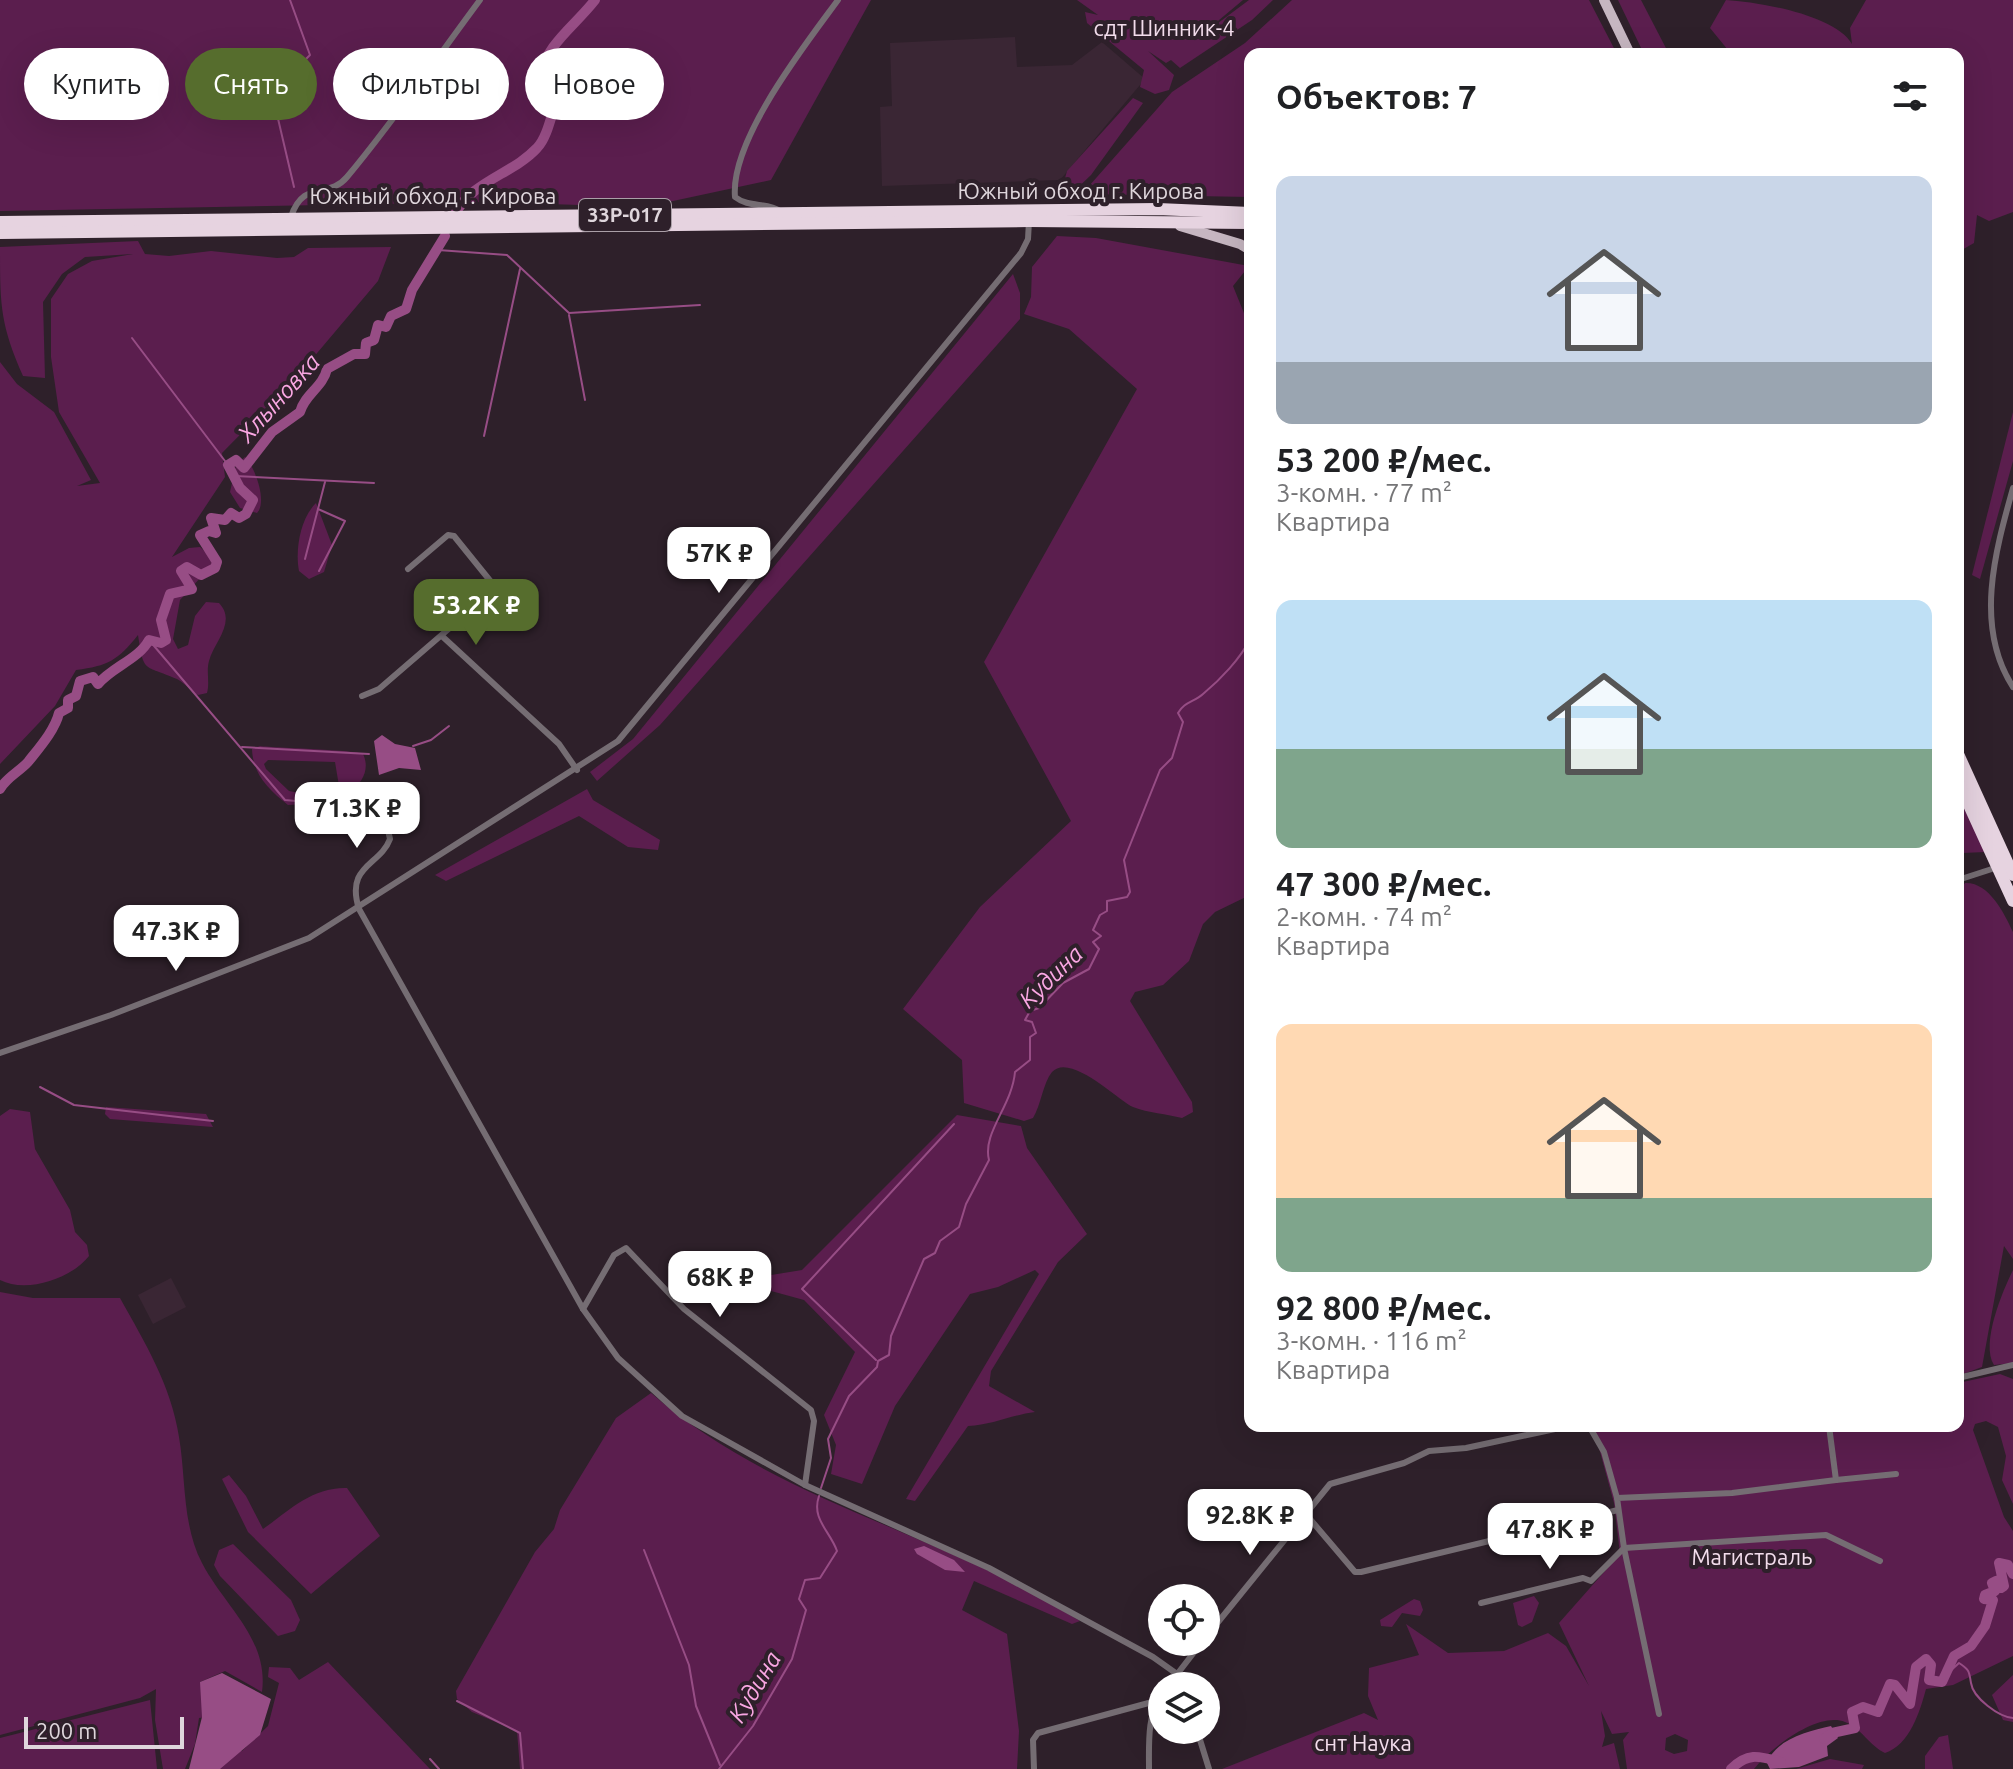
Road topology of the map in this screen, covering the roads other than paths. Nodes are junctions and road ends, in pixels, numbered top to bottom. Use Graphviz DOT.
graph roads {
  1 [pos="480,0"];
  2 [pos="838,0"];
  3 [pos="1604,0"];
  4 [pos="1627,48"];
  5 [pos="783,213"];
  6 [pos="1244,213"];
  7 [pos="291,217"];
  8 [pos="1029,221"];
  9 [pos="1163,221"];
  10 [pos="0,222"];
  11 [pos="1244,223"];
  12 [pos="0,233"];
  13 [pos="1244,246"];
  14 [pos="2013,488"];
  15 [pos="408,569"];
  16 [pos="443,637"];
  17 [pos="2013,687"];
  18 [pos="362,696"];
  19 [pos="1964,767"];
  20 [pos="577,770"];
  21 [pos="379,789"];
  22 [pos="1964,794"];
  23 [pos="1998,867"];
  24 [pos="2013,875"];
  25 [pos="1964,878"];
  26 [pos="2013,901"];
  27 [pos="359,909"];
  28 [pos="0,1053"];
  29 [pos="583,1309"];
  30 [pos="2013,1365"];
  31 [pos="1964,1377"];
  32 [pos="1541,1432"];
  33 [pos="1592,1432"];
  34 [pos="1830,1432"];
  35 [pos="1896,1474"];
  36 [pos="1836,1480"];
  37 [pos="805,1485"];
  38 [pos="1617,1498"];
  39 [pos="1618,1510"];
  40 [pos="1304,1512"];
  41 [pos="1624,1548"];
  42 [pos="1880,1561"];
  43 [pos="1481,1603"];
  44 [pos="1220,1619"];
  45 [pos="1191,1656"];
  46 [pos="1173,1672"];
  47 [pos="1179,1672"];
  48 [pos="1148,1703"];
  49 [pos="1659,1714"];
  50 [pos="1152,1744"];
  51 [pos="1201,1744"];
  52 [pos="1034,1769"];
  53 [pos="1149,1769"];
  54 [pos="1209,1769"];
  1 -- 7 [label="street"];
  2 -- 5 [label="street"];
  3 -- 4 [label="main road"];
  5 -- 6 [label="highway, Южный обход г. Кирова / 33Р-017"];
  5 -- 7 [label="highway, Южный обход г. Кирова / 33Р-017"];
  7 -- 10 [label="highway, Южный обход г. Кирова / 33Р-017"];
  8 -- 9 [label="highway, Южный обход г. Кирова / 33Р-017"];
  8 -- 12 [label="highway, Южный обход г. Кирова / 33Р-017"];
  8 -- 20 [label="street"];
  9 -- 11 [label="highway, Южный обход г. Кирова / 33Р-017"];
  9 -- 13 [label="main road"];
  14 -- 17 [label="street"];
  15 -- 16 [label="street"];
  16 -- 18 [label="street"];
  16 -- 20 [label="street"];
  19 -- 24 [label="highway"];
  20 -- 27 [label="street"];
  21 -- 27 [label="street"];
  22 -- 23 [label="highway"];
  23 -- 25 [label="street"];
  23 -- 26 [label="highway"];
  27 -- 28 [label="street"];
  27 -- 29 [label="street"];
  29 -- 37 [label="street"];
  29 -- 37 [label="street"];
  30 -- 31 [label="street"];
  32 -- 40 [label="street"];
  33 -- 38 [label="street"];
  34 -- 36 [label="street"];
  35 -- 36 [label="street"];
  36 -- 38 [label="street"];
  37 -- 46 [label="street"];
  38 -- 39 [label="street"];
  39 -- 40 [label="street"];
  39 -- 41 [label="street"];
  40 -- 44 [label="street"];
  41 -- 42 [label="street"];
  41 -- 43 [label="street"];
  41 -- 49 [label="street"];
  45 -- 47 [label="street"];
  48 -- 52 [label="street"];
  50 -- 53 [label="street"];
  51 -- 54 [label="street"];
}
